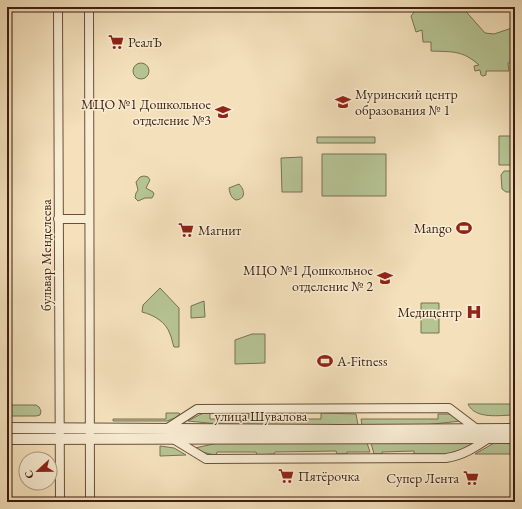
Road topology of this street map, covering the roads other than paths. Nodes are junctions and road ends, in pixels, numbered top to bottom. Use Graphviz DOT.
graph roads {
  1 [pos="58,7"];
  2 [pos="89,7"];
  3 [pos="58,219"];
  4 [pos="89,219"];
  5 [pos="7,428"];
  6 [pos="59,428"];
  7 [pos="90,428"];
  8 [pos="166,429"];
  9 [pos="515,429"];
  10 [pos="478,430"];
  11 [pos="490,438"];
  12 [pos="515,438"];
  13 [pos="7,439"];
  14 [pos="59,440"];
  15 [pos="90,440"];
  16 [pos="175,440"];
  17 [pos="60,502"];
  18 [pos="90,502"];
  1 -- 3 [label="street, бульвар Менделеева"];
  2 -- 4 [label="street"];
  3 -- 4 [label="street"];
  3 -- 6 [label="street, бульвар Менделеева"];
  4 -- 7 [label="street"];
  5 -- 6 [label="street, улица Шувалова"];
  6 -- 7 [label="street, улица Шувалова"];
  6 -- 14 [label="street, бульвар Менделеева"];
  7 -- 8 [label="street, улица Шувалова"];
  7 -- 15 [label="street"];
  8 -- 10 [label="street, улица Шувалова"];
  8 -- 10 [label="street"];
  9 -- 10 [label="street, улица Шувалова"];
  11 -- 12 [label="street, улица Шувалова"];
  11 -- 16 [label="street, улица Шувалова"];
  11 -- 16 [label="street"];
  13 -- 14 [label="street, улица Шувалова"];
  14 -- 15 [label="street, улица Шувалова"];
  14 -- 17 [label="street, бульвар Менделеева"];
  15 -- 16 [label="street, улица Шувалова"];
  15 -- 18 [label="street"];
}
